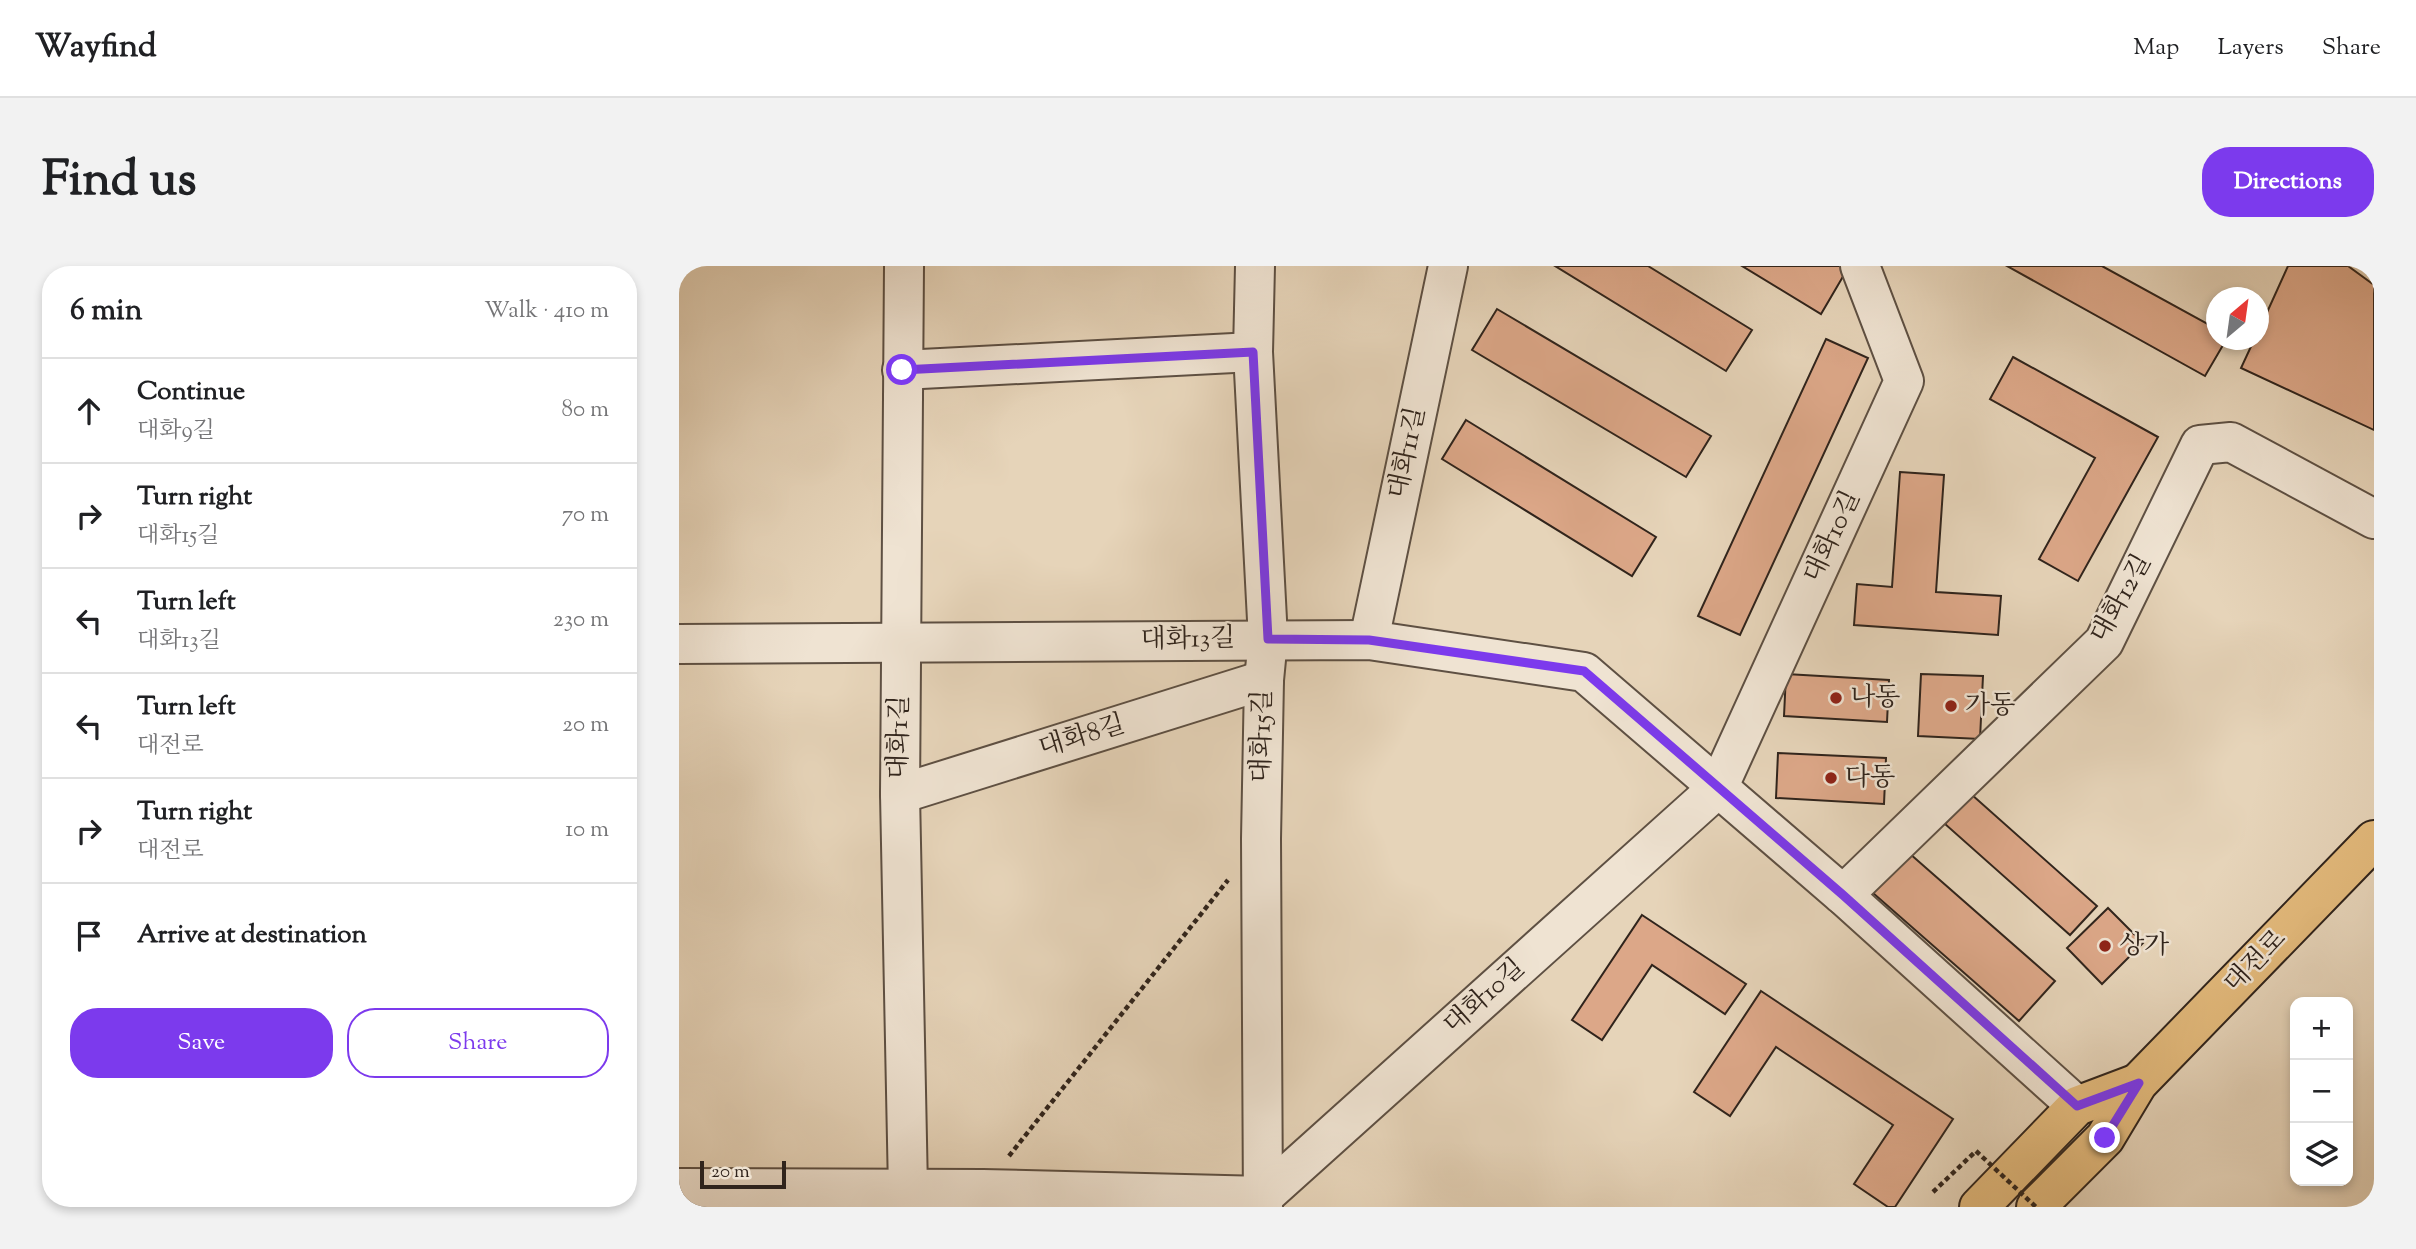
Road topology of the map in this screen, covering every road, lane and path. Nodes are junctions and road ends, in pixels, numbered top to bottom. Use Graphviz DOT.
graph roads {
  1 [pos="904,266"];
  2 [pos="1255,266"];
  3 [pos="1448,266"];
  4 [pos="1860,266"];
  5 [pos="1253,352"];
  6 [pos="902,370"];
  7 [pos="2374,519"];
  8 [pos="1268,639"];
  9 [pos="1369,640"];
  10 [pos="901,643"];
  11 [pos="679,644"];
  12 [pos="1265,680"];
  13 [pos="1717,788"];
  14 [pos="900,794"];
  15 [pos="1261,839"];
  16 [pos="2374,840"];
  17 [pos="1843,895"];
  18 [pos="2139,1083"];
  19 [pos="2077,1106"];
  20 [pos="679,1188"];
  21 [pos="983,1189"];
  22 [pos="1933,1192"];
  23 [pos="905,1198"];
  24 [pos="1263,1202"];
  25 [pos="1979,1207"];
  26 [pos="2036,1207"];
  1 -- 6 [label="street, 대화1길"];
  2 -- 5 [label="street, 대화15길"];
  3 -- 9 [label="street, 대화11길"];
  4 -- 13 [label="street, 대화10길"];
  5 -- 6 [label="street"];
  5 -- 8 [label="street, 대화15길"];
  6 -- 10 [label="street, 대화1길"];
  7 -- 17 [label="street, 대화12길"];
  8 -- 9 [label="street, 대화13길"];
  8 -- 10 [label="street, 대화13길"];
  8 -- 12 [label="street, 대화15길"];
  9 -- 13 [label="street, 대화13길"];
  10 -- 11 [label="street, 대화13길"];
  10 -- 14 [label="street, 대화1길"];
  12 -- 14 [label="street, 대화8길"];
  12 -- 15 [label="street, 대화15길"];
  13 -- 17 [label="street, 대화13길"];
  13 -- 24 [label="street, 대화10길"];
  14 -- 23 [label="street, 대화1길"];
  15 -- 21 [label="path"];
  15 -- 24 [label="street, 대화15길"];
  16 -- 18 [label="main road, 대전로"];
  17 -- 19 [label="street, 대화13길"];
  18 -- 19 [label="main road, 대전로"];
  18 -- 26 [label="main road, 대전로"];
  19 -- 25 [label="main road, 대전로"];
  20 -- 23 [label="street"];
  21 -- 23 [label="street"];
  21 -- 24 [label="street"];
  22 -- 26 [label="path, bridge"];
}
